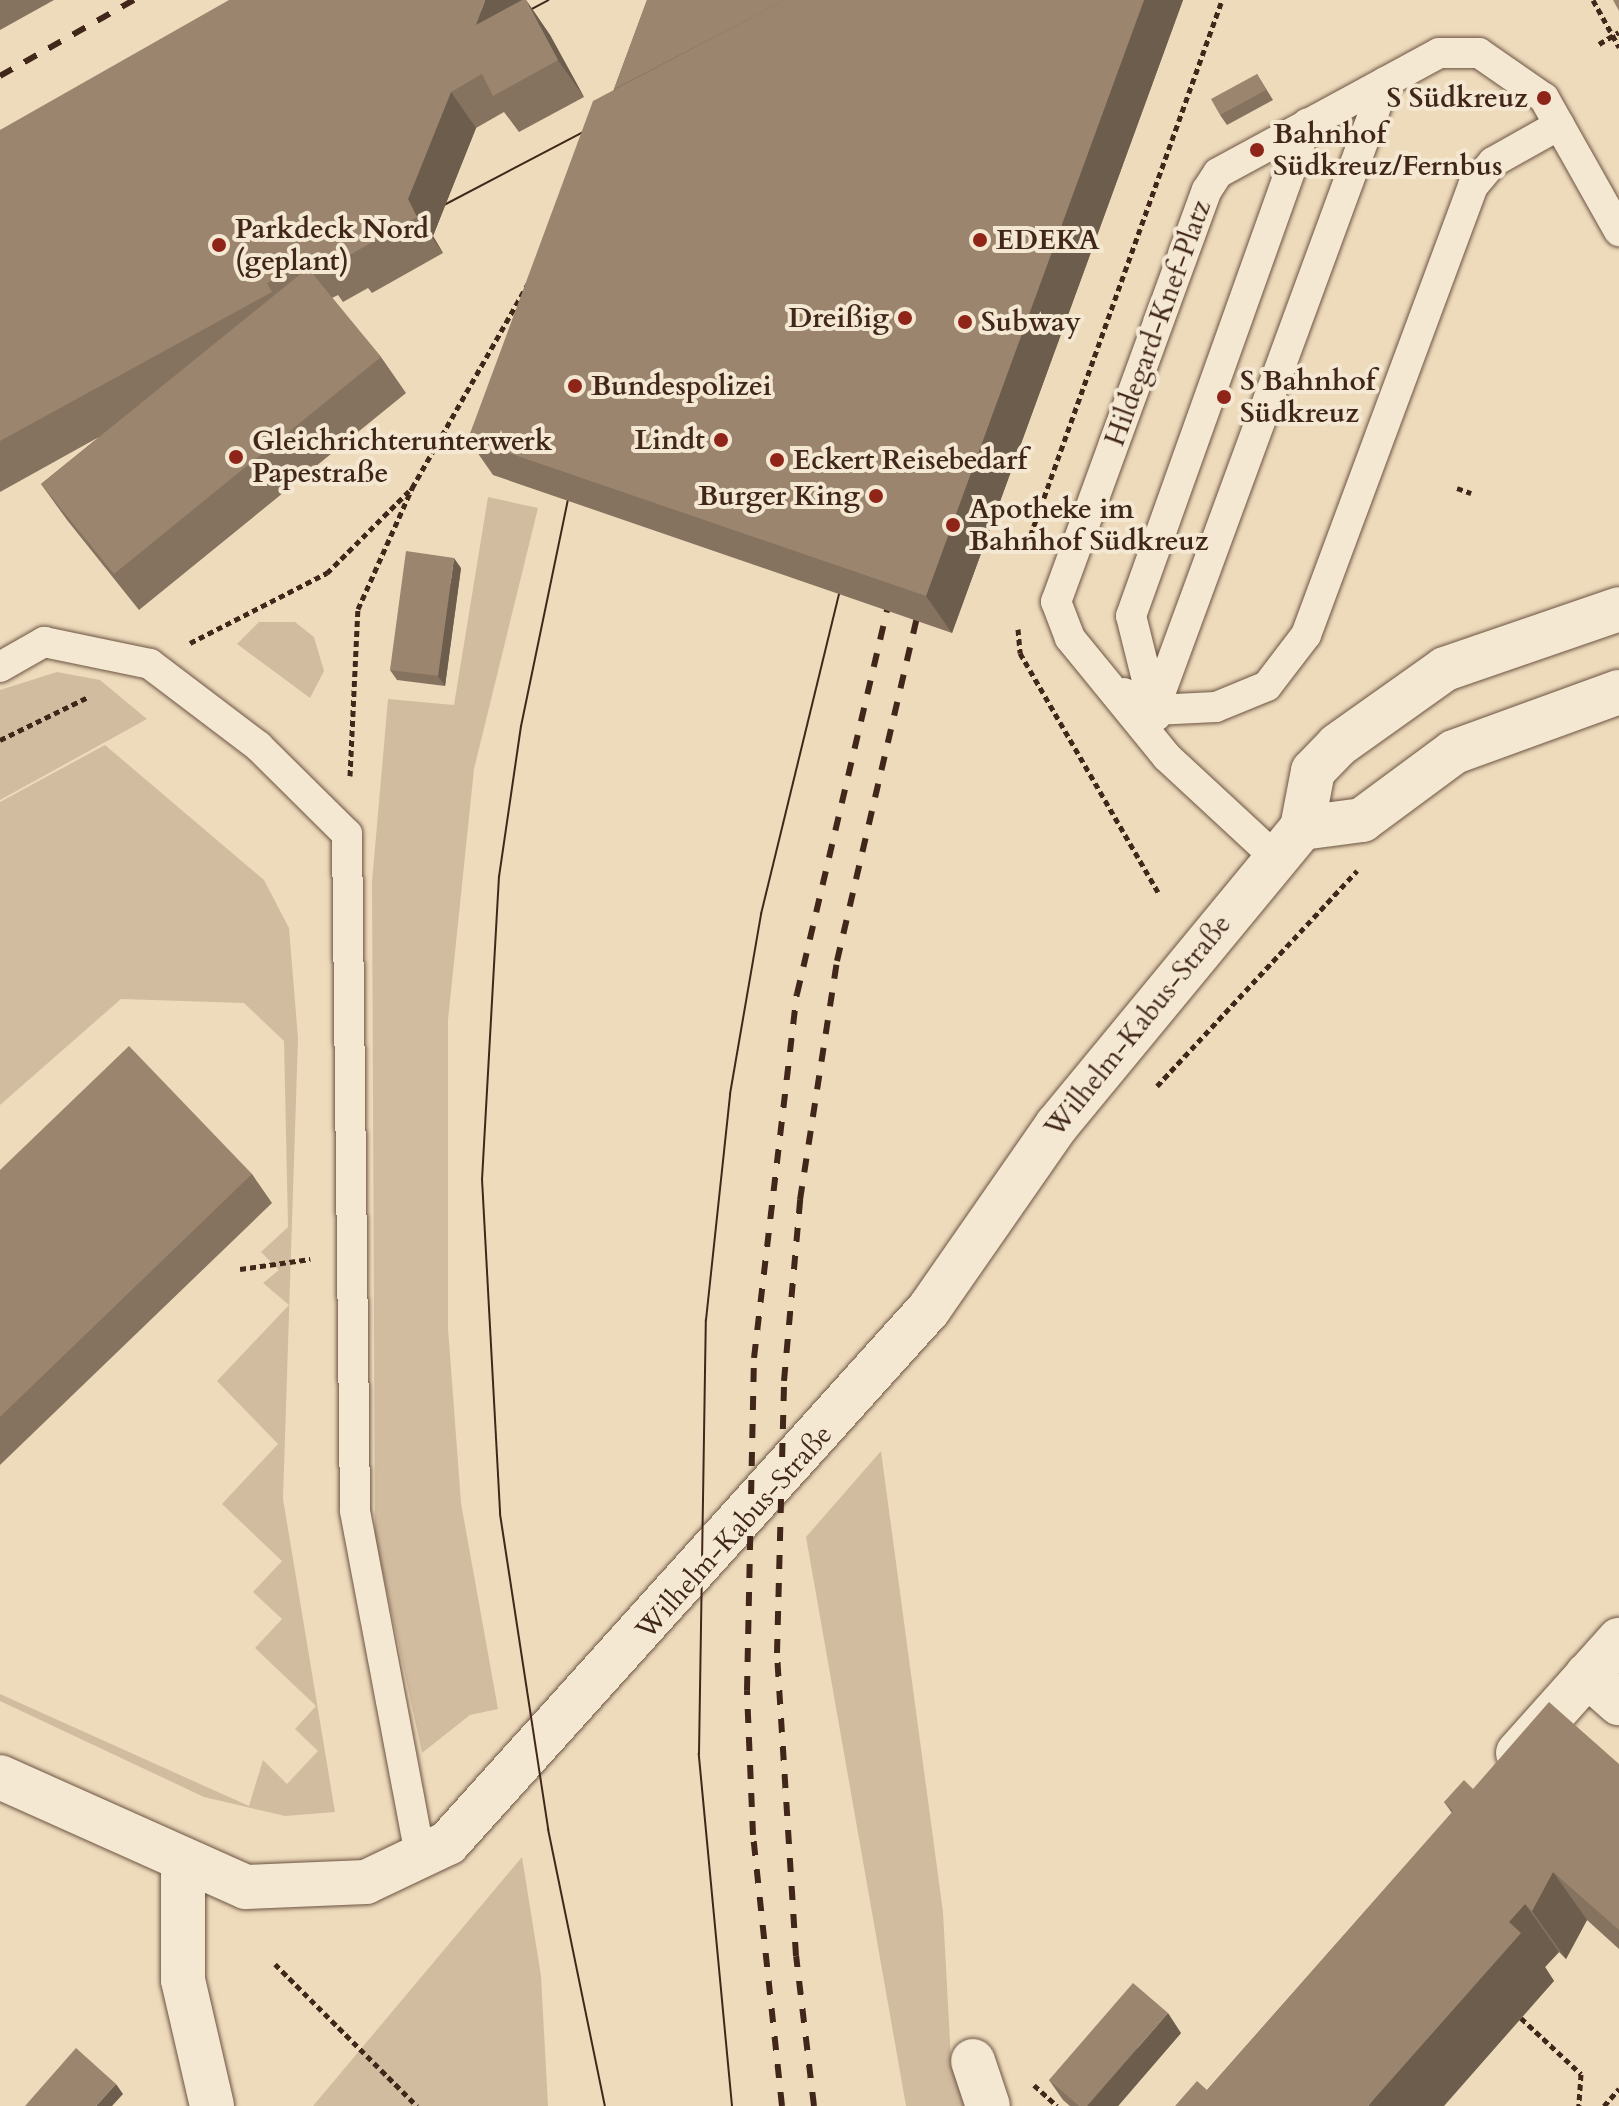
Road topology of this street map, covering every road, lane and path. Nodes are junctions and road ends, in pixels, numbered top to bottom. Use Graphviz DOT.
graph roads {
  1 [pos="1222,0"];
  2 [pos="1593,0"];
  3 [pos="1616,34"];
  4 [pos="1599,44"];
  5 [pos="1619,47"];
  6 [pos="1385,82"];
  7 [pos="1307,124"];
  8 [pos="1559,125"];
  9 [pos="1619,231"];
  10 [pos="537,283"];
  11 [pos="412,488"];
  12 [pos="1457,488"];
  13 [pos="1471,493"];
  14 [pos="1024,555"];
  15 [pos="1619,609"];
  16 [pos="1016,612"];
  17 [pos="150,664"];
  18 [pos="0,667"];
  19 [pos="1111,686"];
  20 [pos="1619,692"];
  21 [pos="96,697"];
  22 [pos="1154,710"];
  23 [pos="0,740"];
  24 [pos="1167,757"];
  25 [pos="347,834"];
  26 [pos="1289,843"];
  27 [pos="1370,857"];
  28 [pos="1158,892"];
  29 [pos="1147,1094"];
  30 [pos="310,1259"];
  31 [pos="240,1269"];
  32 [pos="1619,1640"];
  33 [pos="1603,1689"];
  34 [pos="0,1777"];
  35 [pos="1486,1789"];
  36 [pos="421,1860"];
  37 [pos="183,1863"];
  38 [pos="275,1964"];
  39 [pos="1521,2018"];
  40 [pos="973,2061"];
  41 [pos="1619,2089"];
  42 [pos="212,2106"];
  43 [pos="417,2106"];
  44 [pos="988,2106"];
  45 [pos="1579,2106"];
  46 [pos="1604,2106"];
  1 -- 14 [label="path"];
  2 -- 3 [label="path"];
  3 -- 4 [label="path"];
  3 -- 5 [label="path"];
  6 -- 7 [label="lane, Hildegard-Knef-Platz"];
  6 -- 8 [label="lane, Hildegard-Knef-Platz"];
  6 -- 22 [label="lane"];
  7 -- 19 [label="lane, Hildegard-Knef-Platz"];
  7 -- 22 [label="lane"];
  8 -- 9 [label="lane, Hildegard-Knef-Platz"];
  8 -- 22 [label="lane"];
  10 -- 11 [label="path"];
  11 -- 17 [label="path"];
  11 -- 25 [label="path"];
  12 -- 13 [label="path"];
  15 -- 26 [label="street, Wilhelm-Kabus-Straße"];
  16 -- 28 [label="path"];
  17 -- 18 [label="lane"];
  17 -- 25 [label="lane"];
  19 -- 22 [label="lane"];
  19 -- 24 [label="lane, Hildegard-Knef-Platz"];
  20 -- 26 [label="street"];
  21 -- 23 [label="path"];
  22 -- 24 [label="lane"];
  24 -- 26 [label="lane, Hildegard-Knef-Platz"];
  25 -- 36 [label="lane"];
  26 -- 36 [label="street, Wilhelm-Kabus-Straße"];
  27 -- 29 [label="path"];
  30 -- 31 [label="path"];
  32 -- 33 [label="street"];
  33 -- 35 [label="street"];
  34 -- 37 [label="street, Wilhelm-Kabus-Straße"];
  36 -- 37 [label="street, Wilhelm-Kabus-Straße"];
  37 -- 42 [label="street"];
  38 -- 43 [label="path"];
  39 -- 45 [label="path"];
  40 -- 44 [label="street"];
  41 -- 46 [label="path"];
}
